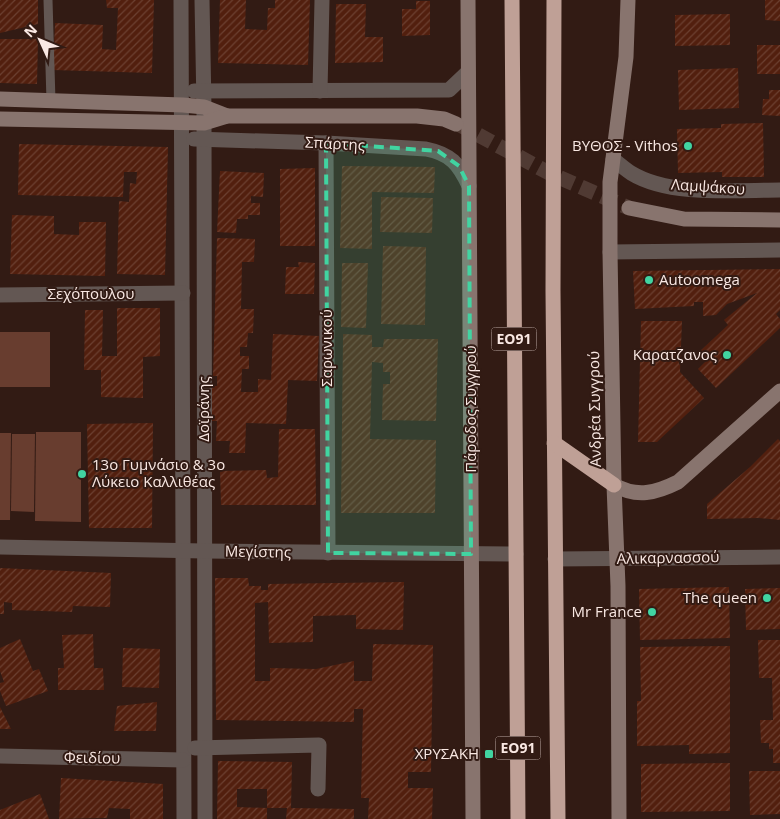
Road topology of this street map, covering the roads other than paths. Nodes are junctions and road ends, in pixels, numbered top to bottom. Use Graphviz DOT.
graph roads {
  1 [pos="48,0"];
  2 [pos="181,0"];
  3 [pos="202,0"];
  4 [pos="322,0"];
  5 [pos="468,0"];
  6 [pos="512,0"];
  7 [pos="554,0"];
  8 [pos="628,0"];
  9 [pos="468,72"];
  10 [pos="203,91"];
  11 [pos="320,92"];
  12 [pos="183,98"];
  13 [pos="0,99"];
  14 [pos="51,101"];
  15 [pos="204,115"];
  16 [pos="0,119"];
  17 [pos="183,122"];
  18 [pos="456,124"];
  19 [pos="182,138"];
  20 [pos="204,139"];
  21 [pos="326,143"];
  22 [pos="613,159"];
  23 [pos="469,186"];
  24 [pos="780,190"];
  25 [pos="629,208"];
  26 [pos="780,220"];
  27 [pos="780,250"];
  28 [pos="610,252"];
  29 [pos="183,293"];
  30 [pos="0,294"];
  31 [pos="780,391"];
  32 [pos="554,443"];
  33 [pos="614,485"];
  34 [pos="0,547"];
  35 [pos="183,551"];
  36 [pos="204,552"];
  37 [pos="328,553"];
  38 [pos="472,554"];
  39 [pos="516,554"];
  40 [pos="780,557"];
  41 [pos="617,559"];
  42 [pos="556,560"];
  43 [pos="204,748"];
  44 [pos="184,754"];
  45 [pos="0,756"];
  46 [pos="318,788"];
  47 [pos="184,819"];
  48 [pos="205,819"];
  49 [pos="473,819"];
  50 [pos="518,819"];
  51 [pos="558,819"];
  52 [pos="619,819"];
  1 -- 14 [label="lane"];
  2 -- 12 [label="street, Δοϊράνης"];
  3 -- 10 [label="street, Δοϊράνης"];
  4 -- 11 [label="street"];
  5 -- 9 [label="street, Πάροδος Συγγρού"];
  6 -- 39 [label="highway, ΕΟ91"];
  7 -- 32 [label="highway, ΕΟ91"];
  8 -- 22 [label="street, Ανδρέα Συγγρού"];
  9 -- 11 [label="street, Σπάρτης"];
  9 -- 23 [label="street, Πάροδος Συγγρού"];
  10 -- 11 [label="street, Σπάρτης"];
  10 -- 12 [label="street, Σπάρτης"];
  10 -- 15 [label="street, Δοϊράνης"];
  12 -- 14 [label="street, Σπάρτης"];
  12 -- 15 [label="street, Σπάρτης"];
  12 -- 17 [label="street, Δοϊράνης"];
  13 -- 14 [label="street, Σπάρτης"];
  15 -- 17 [label="street, Σπάρτης"];
  15 -- 18 [label="street, Σπάρτης"];
  15 -- 20 [label="street, Δοϊράνης"];
  16 -- 17 [label="street, Σπάρτης"];
  17 -- 19 [label="street, Δοϊράνης"];
  19 -- 20 [label="street, Σπάρτης"];
  19 -- 29 [label="street, Δοϊράνης"];
  20 -- 21 [label="street, Σπάρτης"];
  20 -- 36 [label="street, Δοϊράνης"];
  21 -- 23 [label="street, Σπάρτης"];
  21 -- 37 [label="street, Σαρωνικού"];
  22 -- 24 [label="street, Λαμψάκου"];
  22 -- 28 [label="street, Ανδρέα Συγγρού"];
  23 -- 38 [label="street, Πάροδος Συγγρού"];
  25 -- 26 [label="street, Λαμψάκου"];
  27 -- 28 [label="street"];
  28 -- 33 [label="street, Ανδρέα Συγγρού"];
  29 -- 30 [label="street, Σεχόπουλου"];
  29 -- 35 [label="street, Δοϊράνης"];
  31 -- 33 [label="street"];
  32 -- 33 [label="highway"];
  32 -- 42 [label="highway, ΕΟ91"];
  33 -- 41 [label="street, Ανδρέα Συγγρού"];
  34 -- 35 [label="street, Μεγίστης"];
  35 -- 36 [label="street, Μεγίστης"];
  35 -- 44 [label="street, Δοϊράνης"];
  36 -- 37 [label="street, Μεγίστης"];
  36 -- 43 [label="street, Δοϊράνης"];
  37 -- 38 [label="street, Μεγίστης"];
  38 -- 39 [label="street, Μεγίστης"];
  38 -- 49 [label="street, Πάροδος Συγγρού"];
  39 -- 50 [label="highway, ΕΟ91"];
  40 -- 41 [label="street, Αλικαρνασσού"];
  41 -- 42 [label="street, Αλικαρνασσού"];
  41 -- 52 [label="street, Ανδρέα Συγγρού"];
  42 -- 51 [label="highway, ΕΟ91"];
  43 -- 44 [label="street, Φειδίου"];
  43 -- 46 [label="street, Φειδίου"];
  43 -- 48 [label="street, Δοϊράνης"];
  44 -- 45 [label="street, Φειδίου"];
  44 -- 47 [label="street, Δοϊράνης"];
}
